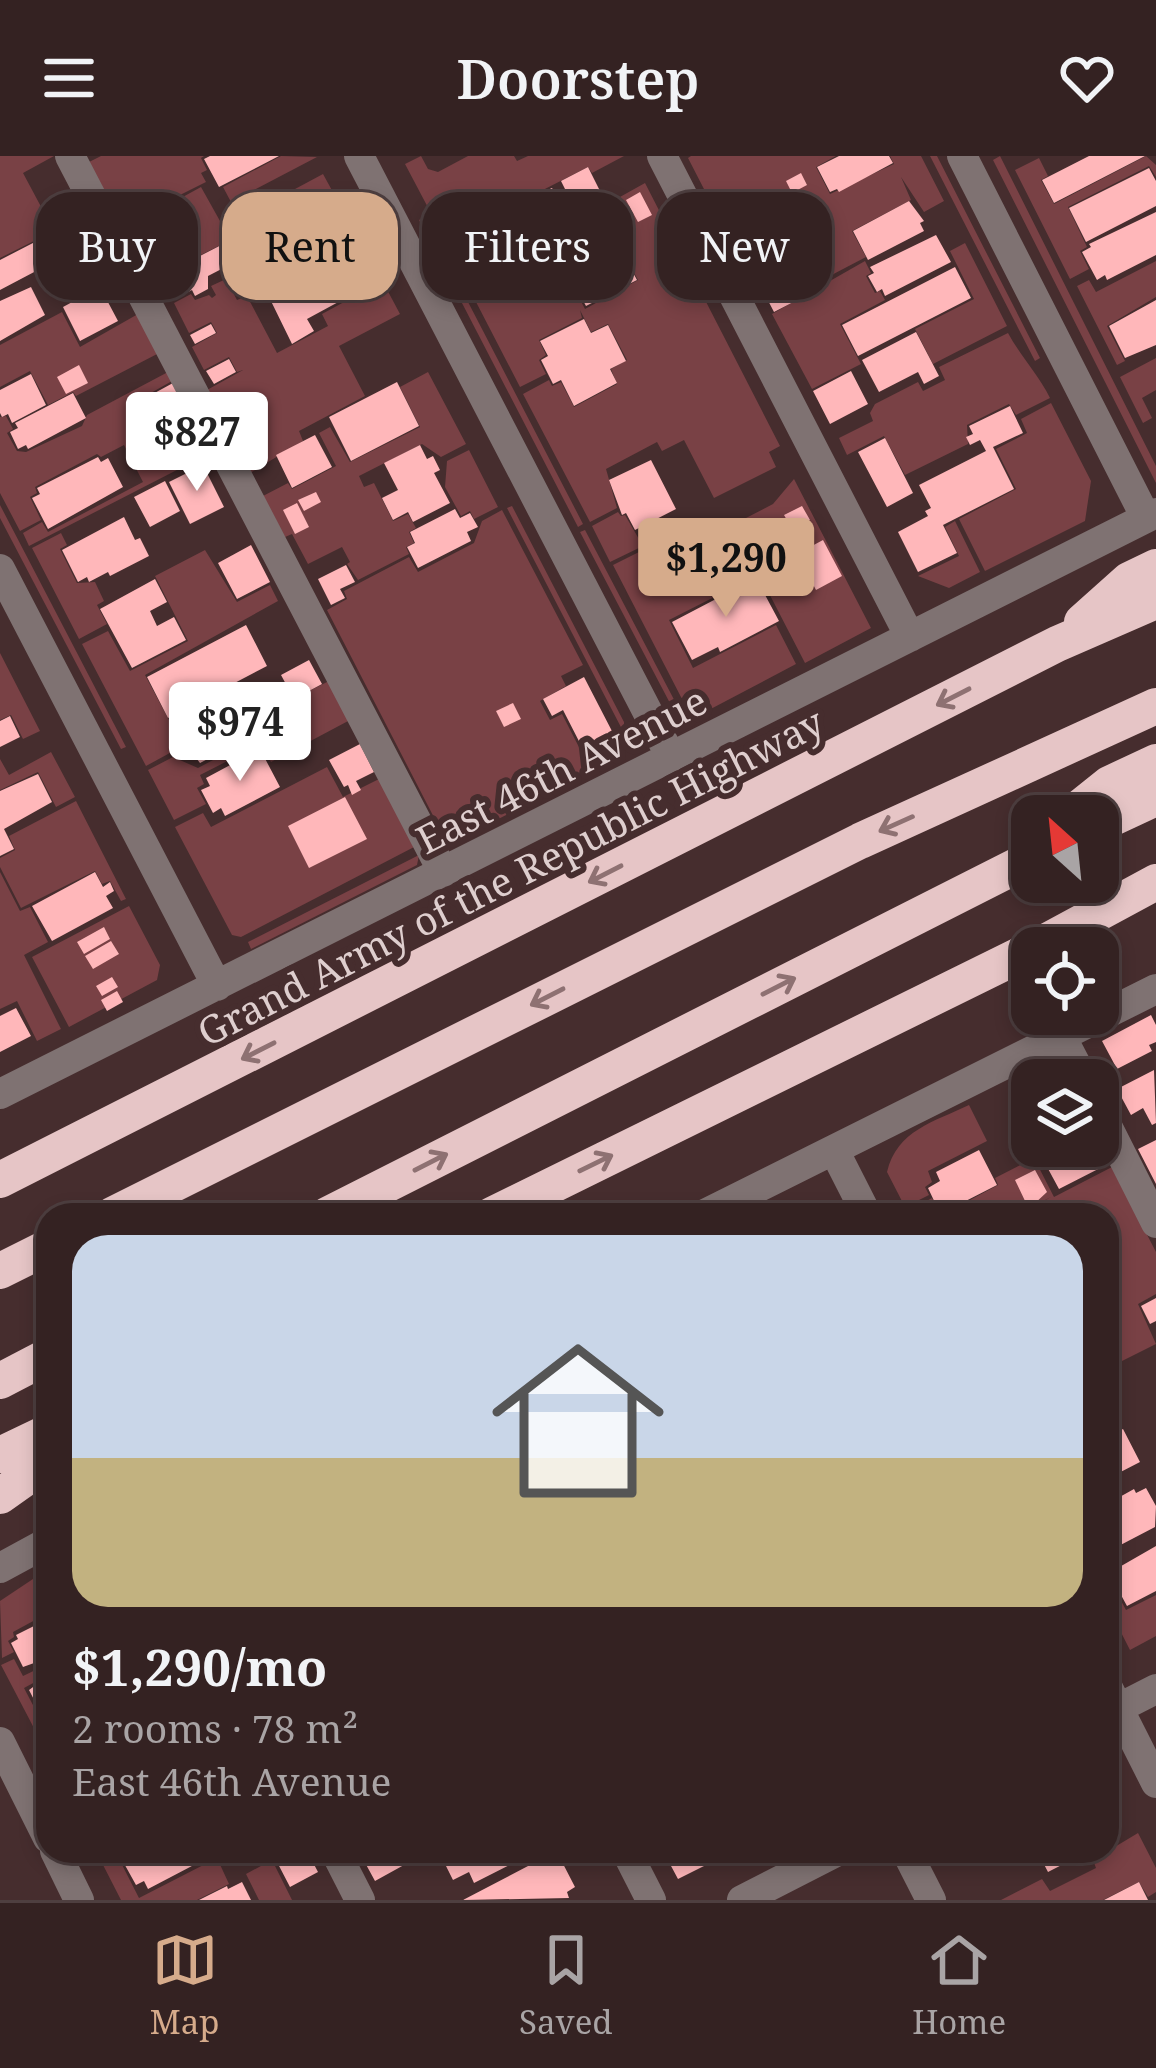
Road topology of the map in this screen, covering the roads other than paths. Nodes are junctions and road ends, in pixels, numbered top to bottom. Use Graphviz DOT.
graph roads {
  1 [pos="70,156"];
  2 [pos="359,156"];
  3 [pos="662,156"];
  4 [pos="962,156"];
  5 [pos="1151,516"];
  6 [pos="1156,567"];
  7 [pos="0,569"];
  8 [pos="1156,602"];
  9 [pos="910,637"];
  10 [pos="1057,644"];
  11 [pos="1156,706"];
  12 [pos="671,758"];
  13 [pos="1156,761"];
  14 [pos="1096,795"];
  15 [pos="1156,798"];
  16 [pos="1119,815"];
  17 [pos="1011,863"];
  18 [pos="1011,868"];
  19 [pos="443,872"];
  20 [pos="998,874"];
  21 [pos="1156,882"];
  22 [pos="1156,893"];
  23 [pos="1072,927"];
  24 [pos="1080,927"];
  25 [pos="1011,959"];
  26 [pos="217,986"];
  27 [pos="1156,989"];
  28 [pos="1061,1036"];
  29 [pos="1073,1059"];
  30 [pos="0,1094"];
  31 [pos="104,1130"];
  32 [pos="833,1150"];
  33 [pos="1119,1150"];
  34 [pos="0,1169"];
  35 [pos="0,1180"];
  36 [pos="136,1203"];
  37 [pos="351,1203"];
  38 [pos="515,1203"];
  39 [pos="727,1203"];
  40 [pos="861,1203"];
  41 [pos="1156,1223"];
  42 [pos="36,1253"];
  43 [pos="0,1271"];
  44 [pos="36,1363"];
  45 [pos="0,1381"];
  46 [pos="36,1438"];
  47 [pos="0,1455"];
  48 [pos="36,1471"];
  49 [pos="4,1494"];
  50 [pos="36,1548"];
  51 [pos="0,1568"];
  52 [pos="1156,1689"];
  53 [pos="1119,1701"];
  54 [pos="1119,1717"];
  55 [pos="0,1742"];
  56 [pos="1156,1783"];
  57 [pos="36,1814"];
  58 [pos="61,1863"];
  59 [pos="341,1863"];
  60 [pos="632,1863"];
  61 [pos="814,1863"];
  62 [pos="912,1863"];
  63 [pos="79,1900"];
  64 [pos="360,1900"];
  65 [pos="651,1900"];
  66 [pos="742,1900"];
  67 [pos="931,1900"];
  1 -- 19 [label="street"];
  2 -- 12 [label="street"];
  3 -- 9 [label="street"];
  4 -- 5 [label="street"];
  5 -- 9 [label="street, East 46th Avenue"];
  6 -- 10 [label="highway"];
  7 -- 26 [label="street"];
  8 -- 10 [label="highway"];
  9 -- 12 [label="street, East 46th Avenue"];
  10 -- 31 [label="highway, Grand Army of the Republic Highway, one-way"];
  11 -- 36 [label="highway, one-way"];
  12 -- 19 [label="street, East 46th Avenue"];
  13 -- 14 [label="highway"];
  15 -- 16 [label="highway"];
  17 -- 20 [label="highway"];
  18 -- 20 [label="highway"];
  19 -- 26 [label="street, East 46th Avenue"];
  37 -- 20 [label="highway, one-way"];
  21 -- 23 [label="highway"];
  22 -- 24 [label="highway"];
  38 -- 25 [label="highway, one-way"];
  26 -- 30 [label="street, East 46th Avenue"];
  27 -- 28 [label="street"];
  28 -- 29 [label="street"];
  28 -- 32 [label="street"];
  31 -- 34 [label="highway"];
  31 -- 35 [label="highway, Grand Army of the Republic Highway"];
  32 -- 39 [label="street"];
  32 -- 40 [label="street"];
  33 -- 41 [label="street"];
  42 -- 43 [label="highway"];
  44 -- 45 [label="highway"];
  46 -- 47 [label="highway"];
  48 -- 49 [label="highway"];
  50 -- 51 [label="street"];
  52 -- 53 [label="street"];
  54 -- 56 [label="street"];
  55 -- 57 [label="street"];
  58 -- 63 [label="street"];
  59 -- 64 [label="street"];
  60 -- 65 [label="street"];
  61 -- 66 [label="street"];
  62 -- 67 [label="street"];
}
